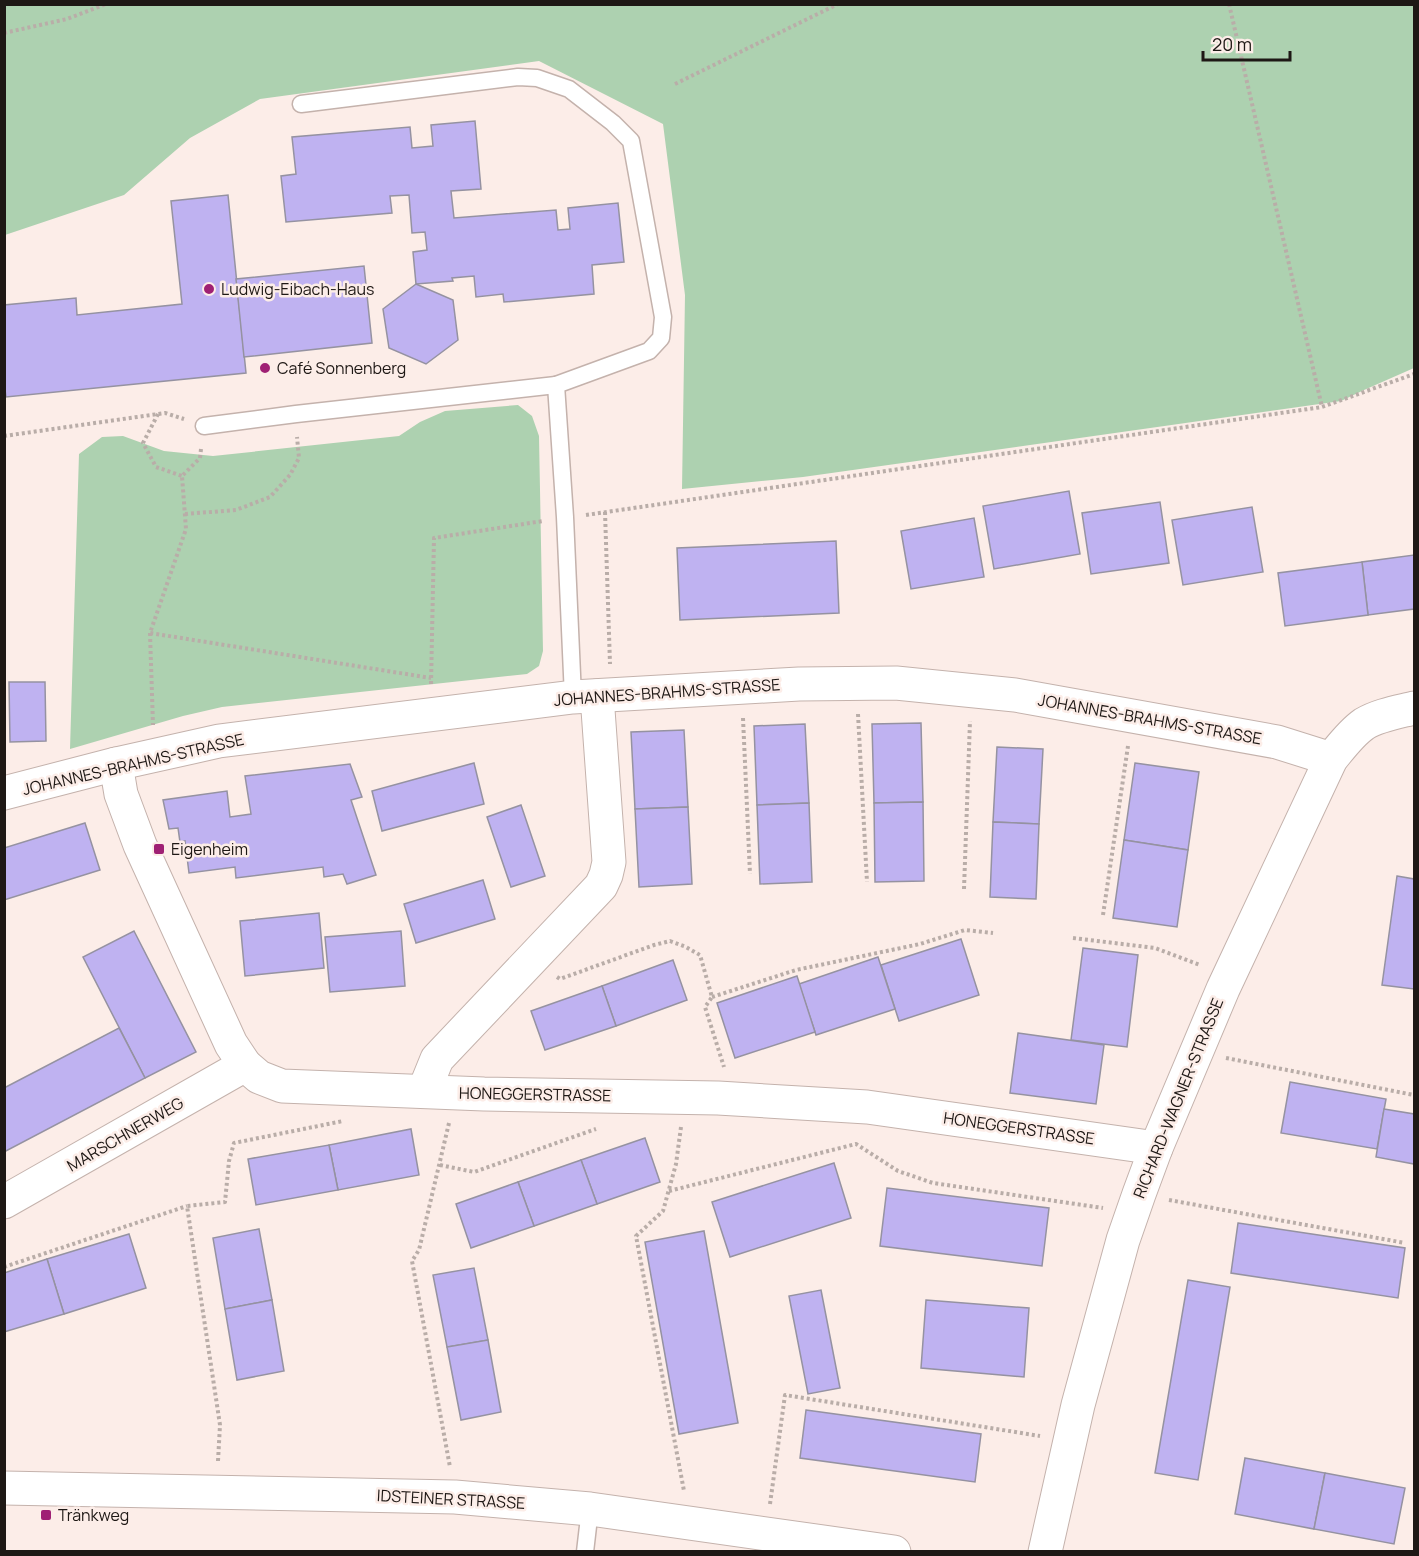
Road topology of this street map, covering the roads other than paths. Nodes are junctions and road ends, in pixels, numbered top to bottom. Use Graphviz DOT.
graph roads {
  1 [pos="301,104"];
  2 [pos="556,385"];
  3 [pos="204,426"];
  4 [pos="594,696"];
  5 [pos="1414,708"];
  6 [pos="1331,759"];
  7 [pos="116,764"];
  8 [pos="4,793"];
  9 [pos="245,1065"];
  10 [pos="424,1091"];
  11 [pos="1156,1148"];
  12 [pos="4,1202"];
  13 [pos="4,1488"];
  14 [pos="590,1509"];
  15 [pos="585,1551"];
  16 [pos="894,1551"];
  17 [pos="1045,1551"];
  1 -- 2 [label="lane"];
  2 -- 3 [label="lane"];
  2 -- 4 [label="lane"];
  4 -- 6 [label="street, JOHANNES-BRAHMS-STRASSE"];
  4 -- 7 [label="street, JOHANNES-BRAHMS-STRASSE"];
  4 -- 10 [label="street"];
  5 -- 6 [label="street, RICHARD-WAGNER-STRASSE"];
  6 -- 11 [label="street, RICHARD-WAGNER-STRASSE"];
  7 -- 8 [label="street, JOHANNES-BRAHMS-STRASSE"];
  7 -- 9 [label="street, HONEGGERSTRASSE"];
  9 -- 10 [label="street, HONEGGERSTRASSE"];
  9 -- 12 [label="street, MARSCHNERWEG"];
  10 -- 11 [label="street, HONEGGERSTRASSE"];
  11 -- 17 [label="street, RICHARD-WAGNER-STRASSE"];
  13 -- 14 [label="street, IDSTEINER STRASSE"];
  14 -- 15 [label="lane"];
  14 -- 16 [label="street, IDSTEINER STRASSE"];
}
